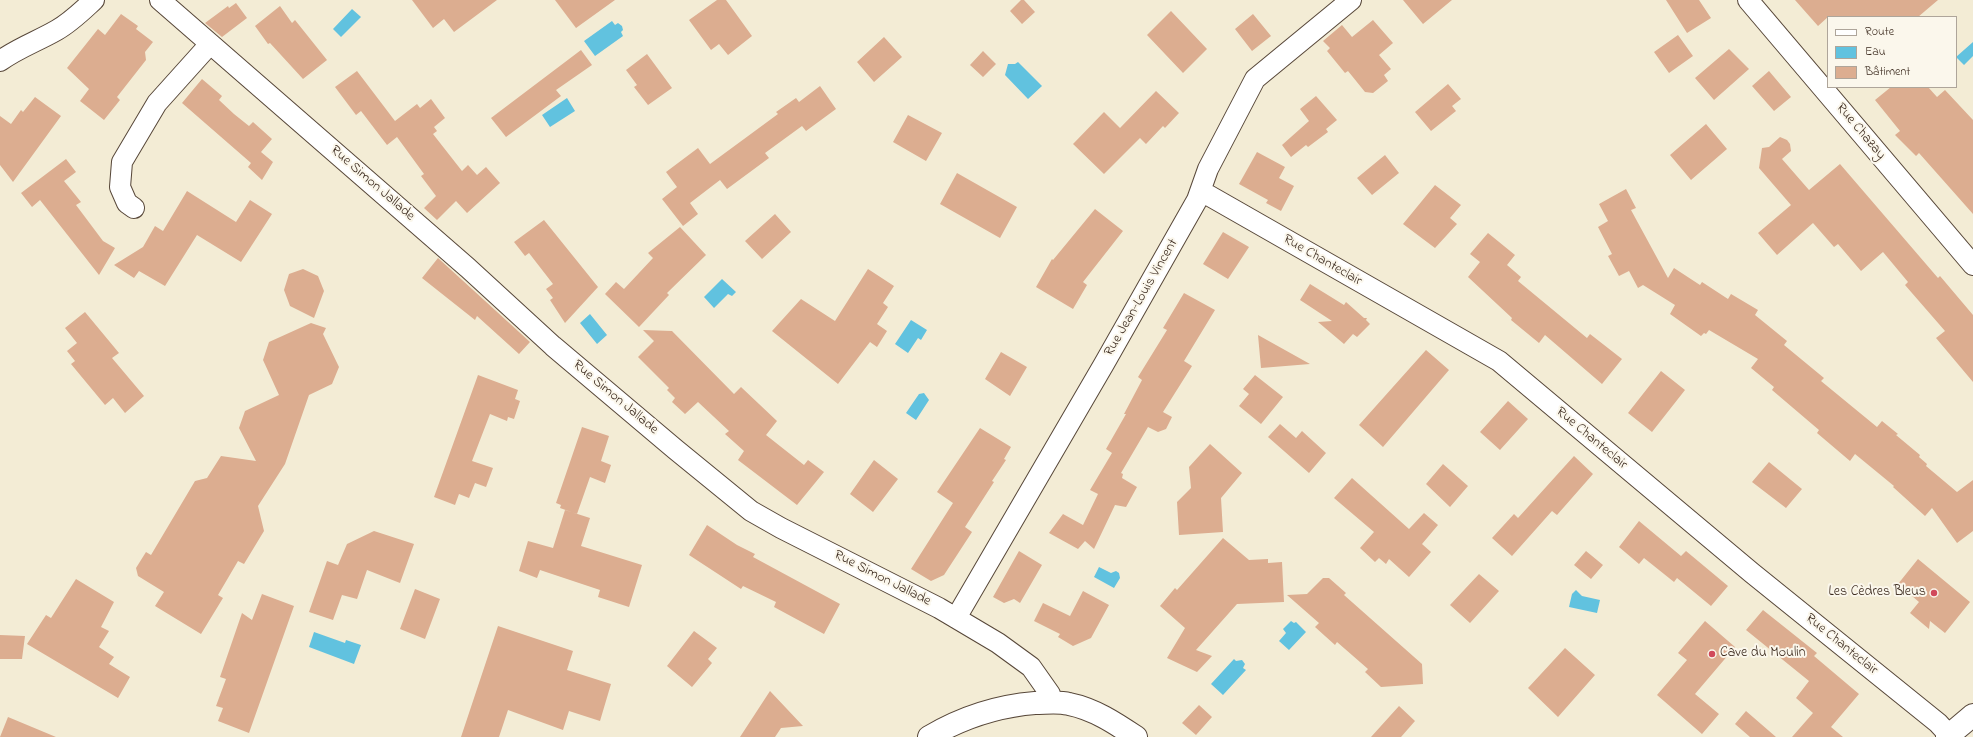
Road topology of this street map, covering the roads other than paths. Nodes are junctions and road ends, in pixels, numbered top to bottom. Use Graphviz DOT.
graph roads {
  1 [pos="94,0"];
  2 [pos="160,0"];
  3 [pos="1351,0"];
  4 [pos="1748,0"];
  5 [pos="210,44"];
  6 [pos="0,61"];
  7 [pos="1200,190"];
  8 [pos="134,208"];
  9 [pos="1973,265"];
  10 [pos="956,618"];
  11 [pos="1050,702"];
  12 [pos="1973,715"];
  13 [pos="1948,736"];
  14 [pos="929,737"];
  15 [pos="1136,737"];
  1 -- 6 [label="street"];
  2 -- 5 [label="street, Rue Simon Jallade"];
  3 -- 7 [label="street, Rue Jean-Louis Vincent"];
  4 -- 9 [label="street, Rue Chazay"];
  5 -- 8 [label="street"];
  5 -- 10 [label="street, Rue Simon Jallade"];
  7 -- 10 [label="street, Rue Jean-Louis Vincent"];
  7 -- 13 [label="street, Rue Chanteclair"];
  10 -- 11 [label="street, Rue Simon Jallade"];
  11 -- 14 [label="main road"];
  11 -- 15 [label="main road"];
  12 -- 13 [label="main road"];
}
